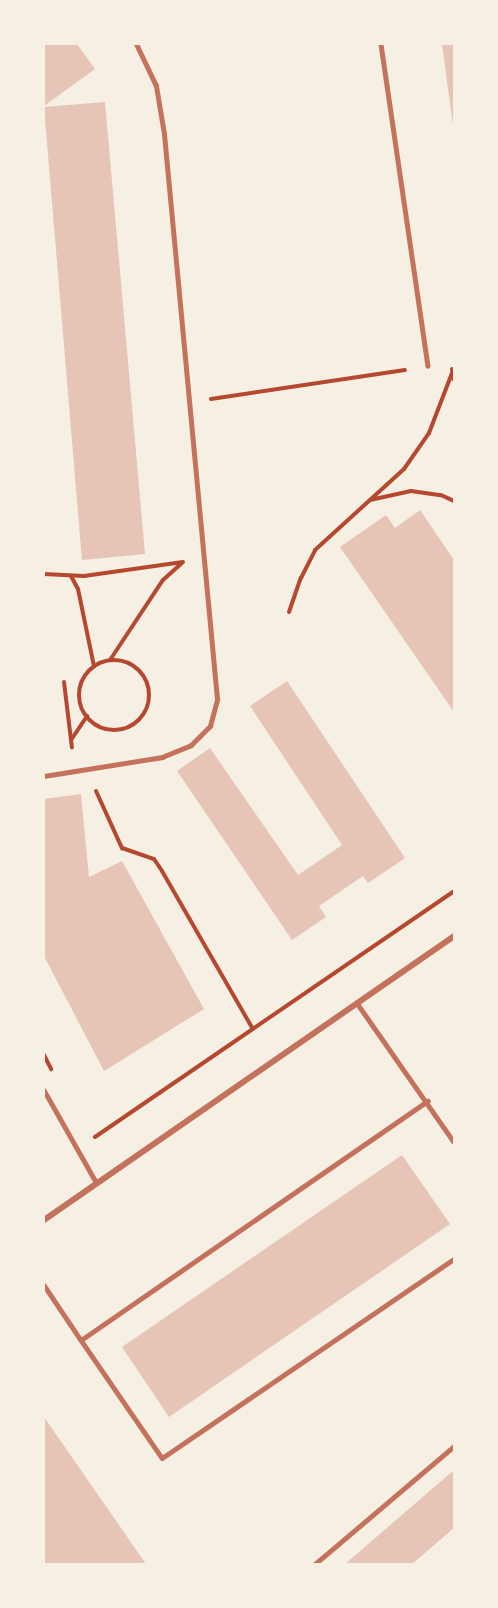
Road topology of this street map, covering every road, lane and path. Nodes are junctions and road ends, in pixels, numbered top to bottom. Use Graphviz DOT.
graph roads {
  1 [pos="136,44"];
  2 [pos="381,44"];
  3 [pos="428,366"];
  4 [pos="454,373"];
  5 [pos="189,402"];
  6 [pos="369,500"];
  7 [pos="454,501"];
  8 [pos="183,562"];
  9 [pos="44,574"];
  10 [pos="184,574"];
  11 [pos="71,575"];
  12 [pos="289,612"];
  13 [pos="110,660"];
  14 [pos="94,666"];
  15 [pos="64,682"];
  16 [pos="87,716"];
  17 [pos="70,740"];
  18 [pos="73,758"];
  19 [pos="44,776"];
  20 [pos="92,786"];
  21 [pos="454,891"];
  22 [pos="454,936"];
  23 [pos="357,1004"];
  24 [pos="253,1029"];
  25 [pos="44,1090"];
  26 [pos="427,1101"];
  27 [pos="454,1142"];
  28 [pos="77,1149"];
  29 [pos="96,1182"];
  30 [pos="44,1220"];
  31 [pos="454,1259"];
  32 [pos="44,1285"];
  33 [pos="81,1340"];
  34 [pos="454,1446"];
  35 [pos="315,1564"];
  1 -- 5 [label="lane"];
  2 -- 3 [label="lane"];
  3 -- 5 [label="path"];
  4 -- 6 [label="path"];
  5 -- 19 [label="lane"];
  6 -- 7 [label="path"];
  6 -- 12 [label="path"];
  8 -- 10 [label="path"];
  8 -- 11 [label="path"];
  8 -- 13 [label="path"];
  9 -- 11 [label="path"];
  11 -- 14 [label="path"];
  13 -- 14 [label="path"];
  13 -- 16 [label="path"];
  14 -- 16 [label="path"];
  15 -- 17 [label="path"];
  16 -- 17 [label="path"];
  17 -- 18 [label="path"];
  20 -- 24 [label="path"];
  21 -- 24 [label="path"];
  22 -- 23 [label="street"];
  23 -- 26 [label="lane"];
  23 -- 29 [label="street"];
  24 -- 28 [label="path"];
  25 -- 28 [label="lane"];
  26 -- 27 [label="lane"];
  26 -- 33 [label="lane"];
  28 -- 29 [label="lane"];
  29 -- 30 [label="street"];
  31 -- 33 [label="lane"];
  32 -- 33 [label="lane"];
  34 -- 35 [label="lane"];
}
